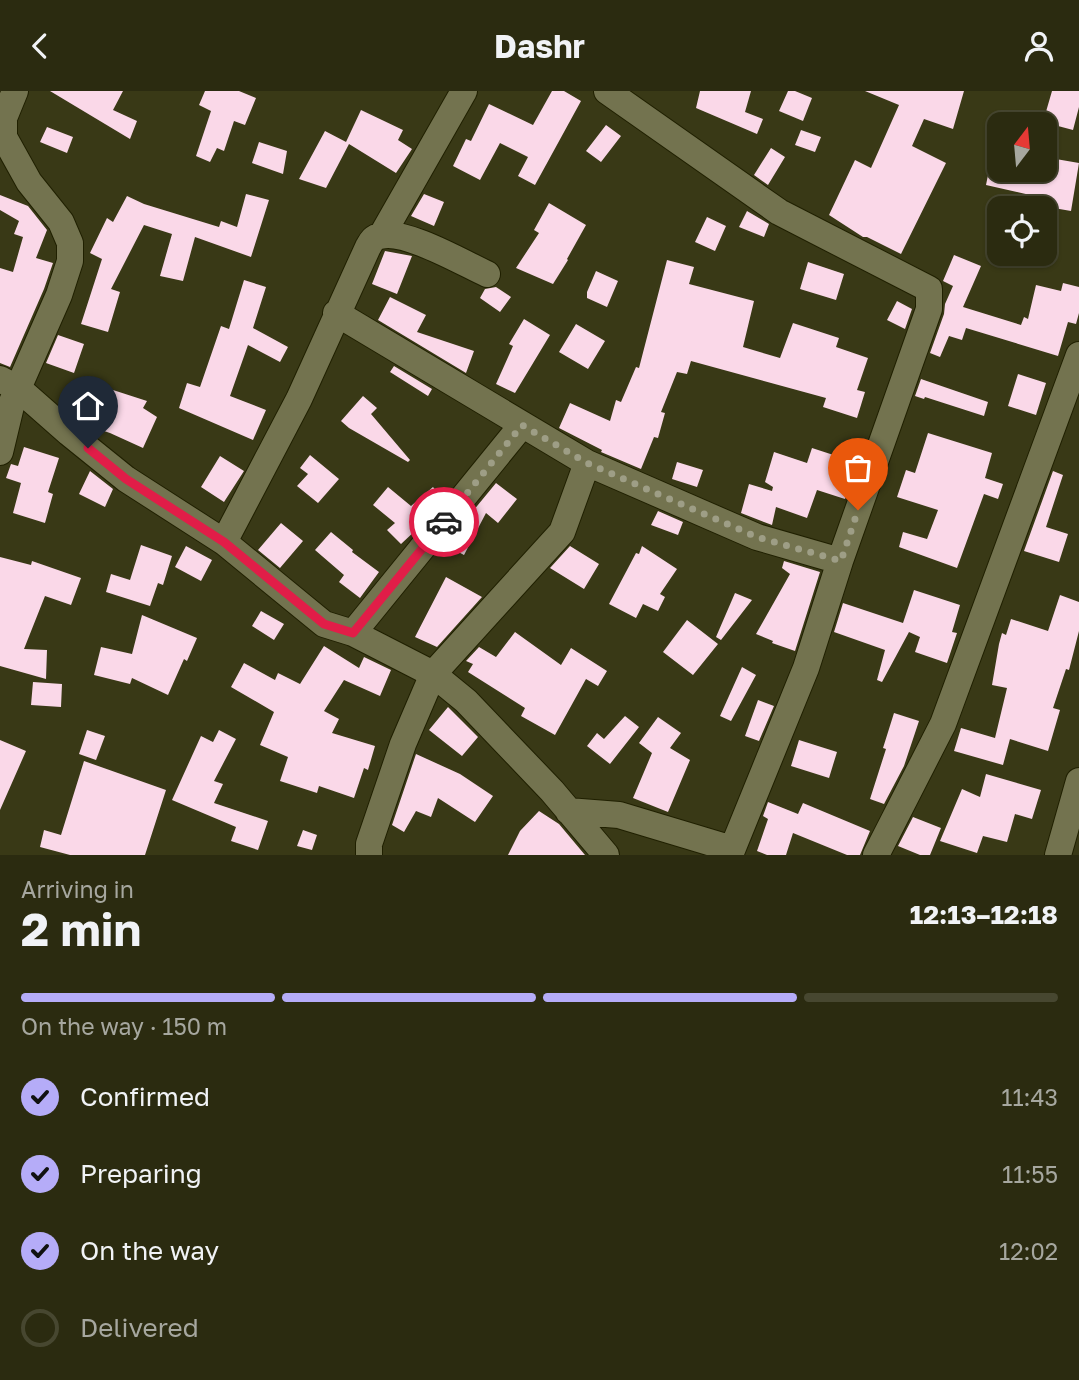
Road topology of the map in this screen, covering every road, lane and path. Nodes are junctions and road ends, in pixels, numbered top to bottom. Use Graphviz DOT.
graph roads {
  1 [pos="15,91"];
  2 [pos="464,91"];
  3 [pos="607,91"];
  4 [pos="1,139"];
  5 [pos="382,235"];
  6 [pos="487,274"];
  7 [pos="336,313"];
  8 [pos="1079,355"];
  9 [pos="9,384"];
  10 [pos="522,425"];
  11 [pos="0,452"];
  12 [pos="587,463"];
  13 [pos="224,542"];
  14 [pos="841,561"];
  15 [pos="353,633"];
  16 [pos="433,674"];
  17 [pos="1079,781"];
  18 [pos="568,811"];
  19 [pos="731,852"];
  20 [pos="369,855"];
  21 [pos="607,855"];
  22 [pos="876,855"];
  23 [pos="1058,855"];
  1 -- 4 [label="street"];
  2 -- 5 [label="street"];
  3 -- 14 [label="street"];
  4 -- 9 [label="street"];
  5 -- 6 [label="street"];
  5 -- 7 [label="street"];
  7 -- 10 [label="street"];
  7 -- 13 [label="street"];
  8 -- 22 [label="street"];
  9 -- 11 [label="street"];
  9 -- 13 [label="street"];
  10 -- 12 [label="street"];
  10 -- 15 [label="street"];
  12 -- 14 [label="street"];
  12 -- 16 [label="street"];
  13 -- 15 [label="street"];
  14 -- 19 [label="street"];
  15 -- 16 [label="street"];
  16 -- 18 [label="street"];
  16 -- 20 [label="street"];
  17 -- 23 [label="street"];
  18 -- 19 [label="street"];
  18 -- 21 [label="street"];
}
